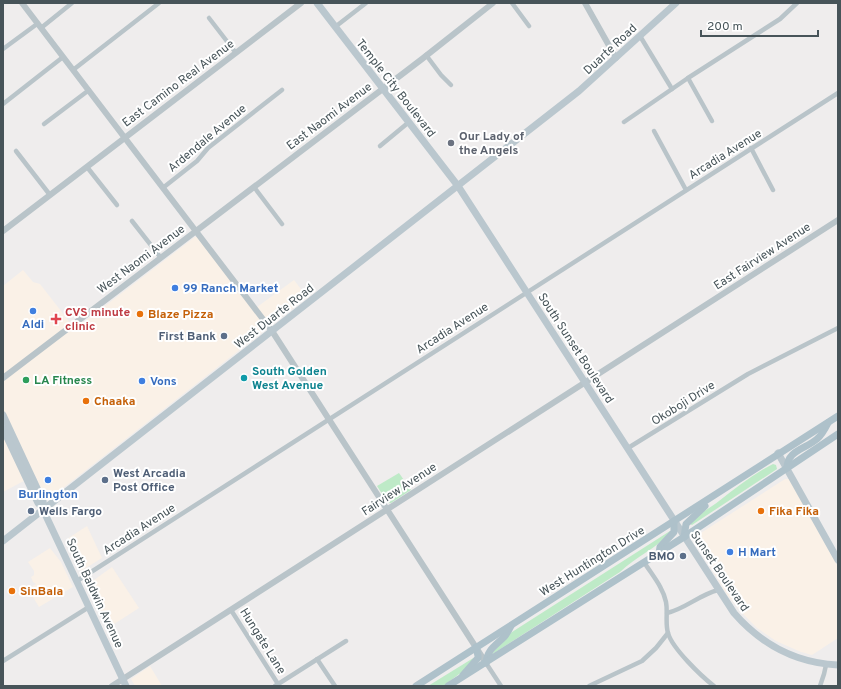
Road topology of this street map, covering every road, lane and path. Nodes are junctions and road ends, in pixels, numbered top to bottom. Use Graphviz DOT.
graph roads {
  1 [pos="22,3"];
  2 [pos="72,3"];
  3 [pos="160,3"];
  4 [pos="301,3"];
  5 [pos="317,3"];
  6 [pos="366,3"];
  7 [pos="493,3"];
  8 [pos="512,3"];
  9 [pos="585,3"];
  10 [pos="676,3"];
  11 [pos="796,3"];
  12 [pos="209,18"];
  13 [pos="39,26"];
  14 [pos="529,26"];
  15 [pos="335,27"];
  16 [pos="640,36"];
  17 [pos="3,49"];
  18 [pos="236,53"];
  19 [pos="426,55"];
  20 [pos="63,57"];
  21 [pos="616,58"];
  22 [pos="73,70"];
  23 [pos="688,78"];
  24 [pos="451,85"];
  25 [pos="383,88"];
  26 [pos="672,89"];
  27 [pos="89,90"];
  28 [pos="282,90"];
  29 [pos="838,93"];
  30 [pos="3,104"];
  31 [pos="558,108"];
  32 [pos="712,121"];
  33 [pos="409,122"];
  34 [pos="624,122"];
  35 [pos="44,124"];
  36 [pos="654,131"];
  37 [pos="125,138"];
  38 [pos="380,146"];
  39 [pos="751,148"];
  40 [pos="16,151"];
  41 [pos="87,167"];
  42 [pos="458,186"];
  43 [pos="254,187"];
  44 [pos="164,188"];
  45 [pos="686,190"];
  46 [pos="773,190"];
  47 [pos="50,195"];
  48 [pos="117,205"];
  49 [pos="838,220"];
  50 [pos="132,222"];
  51 [pos="282,224"];
  52 [pos="3,231"];
  53 [pos="196,231"];
  54 [pos="161,258"];
  55 [pos="527,292"];
  56 [pos="697,310"];
  57 [pos="838,328"];
  58 [pos="272,331"];
  59 [pos="3,378"];
  60 [pos="585,382"];
  61 [pos="3,415"];
  62 [pos="838,416"];
  63 [pos="330,419"];
  64 [pos="829,421"];
  65 [pos="3,429"];
  66 [pos="838,434"];
  67 [pos="628,448"];
  68 [pos="778,453"];
  69 [pos="787,468"];
  70 [pos="714,495"];
  71 [pos="44,509"];
  72 [pos="388,509"];
  73 [pos="674,522"];
  74 [pos="684,537"];
  75 [pos="3,541"];
  76 [pos="659,553"];
  77 [pos="838,560"];
  78 [pos="644,562"];
  79 [pos="77,581"];
  80 [pos="718,590"];
  81 [pos="89,607"];
  82 [pos="232,610"];
  83 [pos="667,613"];
  84 [pos="512,624"];
  85 [pos="668,633"];
  86 [pos="346,640"];
  87 [pos="476,647"];
  88 [pos="317,659"];
  89 [pos="3,661"];
  90 [pos="486,663"];
  91 [pos="826,665"];
  92 [pos="838,665"];
  93 [pos="459,679"];
  94 [pos="125,683"];
  95 [pos="277,685"];
  96 [pos="822,685"];
  97 [pos="112,686"];
  98 [pos="335,686"];
  99 [pos="416,686"];
  100 [pos="448,686"];
  101 [pos="501,686"];
  102 [pos="589,686"];
  103 [pos="713,686"];
  1 -- 13 [label="street"];
  2 -- 13 [label="street"];
  3 -- 22 [label="street"];
  4 -- 18 [label="street, East Camino Real Avenue"];
  5 -- 15 [label="main road, Temple City Boulevard"];
  6 -- 15 [label="street"];
  7 -- 19 [label="street, East Naomi Avenue"];
  8 -- 14 [label="street"];
  9 -- 21 [label="street"];
  10 -- 16 [label="main road, Duarte Road"];
  11 -- 23 [label="street"];
  12 -- 18 [label="street"];
  13 -- 17 [label="street"];
  13 -- 20 [label="street"];
  15 -- 25 [label="main road, Temple City Boulevard"];
  16 -- 21 [label="main road, Duarte Road"];
  16 -- 26 [label="street"];
  18 -- 37 [label="street, East Camino Real Avenue"];
  19 -- 24 [label="street"];
  19 -- 25 [label="street, East Naomi Avenue"];
  20 -- 22 [label="street"];
  20 -- 30 [label="street"];
  21 -- 31 [label="main road, Duarte Road"];
  22 -- 27 [label="street"];
  23 -- 26 [label="street"];
  23 -- 32 [label="street"];
  25 -- 33 [label="main road, Temple City Boulevard"];
  25 -- 43 [label="street, East Naomi Avenue"];
  26 -- 34 [label="street"];
  27 -- 35 [label="street"];
  27 -- 37 [label="street"];
  28 -- 44 [label="street, Ardendale Avenue"];
  29 -- 39 [label="street, Arcadia Avenue"];
  31 -- 42 [label="main road, West Duarte Road"];
  33 -- 38 [label="street"];
  33 -- 42 [label="main road, Temple City Boulevard"];
  36 -- 45 [label="street"];
  37 -- 41 [label="street, East Camino Real Avenue"];
  37 -- 44 [label="street"];
  39 -- 45 [label="street, Arcadia Avenue"];
  39 -- 46 [label="street"];
  40 -- 47 [label="street"];
  41 -- 47 [label="street, East Camino Real Avenue"];
  41 -- 48 [label="street"];
  42 -- 55 [label="main road, South Sunset Boulevard"];
  42 -- 58 [label="main road, West Duarte Road"];
  43 -- 51 [label="street"];
  43 -- 53 [label="street, East Naomi Avenue"];
  44 -- 53 [label="street"];
  45 -- 55 [label="street, Arcadia Avenue"];
  47 -- 52 [label="street, East Camino Real Avenue"];
  49 -- 56 [label="street, East Fairview Avenue"];
  50 -- 54 [label="street"];
  53 -- 54 [label="street, West Naomi Avenue"];
  53 -- 58 [label="street"];
  54 -- 59 [label="street, West Naomi Avenue"];
  55 -- 60 [label="main road, South Sunset Boulevard"];
  55 -- 63 [label="street, Arcadia Avenue"];
  56 -- 60 [label="street, Fairview Avenue"];
  57 -- 67 [label="street, Okoboji Drive"];
  58 -- 63 [label="street"];
  58 -- 71 [label="main road, West Duarte Road"];
  60 -- 67 [label="main road, South Sunset Boulevard"];
  60 -- 72 [label="street, Fairview Avenue"];
  61 -- 71 [label="main road, South Baldwin Avenue"];
  62 -- 64 [label="main road, West Huntington Drive"];
  63 -- 72 [label="street"];
  63 -- 79 [label="street, Arcadia Avenue"];
  64 -- 68 [label="main road, West Huntington Drive"];
  64 -- 69 [label="main road"];
  65 -- 71 [label="main road, South Baldwin Avenue"];
  66 -- 69 [label="main road"];
  67 -- 73 [label="main road, South Sunset Boulevard"];
  68 -- 69 [label="main road"];
  68 -- 70 [label="main road, West Huntington Drive"];
  69 -- 74 [label="main road"];
  69 -- 77 [label="main road"];
  70 -- 73 [label="main road, West Huntington Drive"];
  70 -- 74 [label="main road"];
  71 -- 75 [label="main road, West Duarte Road"];
  71 -- 79 [label="main road, South Baldwin Avenue"];
  72 -- 82 [label="street, Fairview Avenue"];
  72 -- 87 [label="street"];
  73 -- 74 [label="main road, Sunset Boulevard"];
  73 -- 76 [label="main road"];
  73 -- 84 [label="main road, West Huntington Drive"];
  74 -- 76 [label="main road"];
  74 -- 80 [label="main road, Sunset Boulevard"];
  76 -- 78 [label="main road"];
  78 -- 83 [label="street"];
  78 -- 90 [label="main road"];
  79 -- 81 [label="main road, South Baldwin Avenue"];
  80 -- 83 [label="street"];
  80 -- 91 [label="main road, Sunset Boulevard"];
  81 -- 89 [label="street"];
  81 -- 94 [label="main road, South Baldwin Avenue"];
  82 -- 94 [label="street, Fairview Avenue"];
  82 -- 95 [label="street, Hungate Lane"];
  83 -- 85 [label="street"];
  84 -- 87 [label="main road, West Huntington Drive"];
  84 -- 90 [label="main road"];
  85 -- 102 [label="street"];
  85 -- 103 [label="street"];
  86 -- 88 [label="street"];
  87 -- 90 [label="street"];
  87 -- 93 [label="main road"];
  87 -- 99 [label="main road, West Huntington Drive"];
  88 -- 95 [label="street"];
  88 -- 98 [label="street"];
  90 -- 93 [label="main road"];
  90 -- 101 [label="street"];
  91 -- 92 [label="main road, Sunset Boulevard"];
  91 -- 96 [label="street"];
  93 -- 100 [label="main road"];
  94 -- 97 [label="street, Fairview Avenue"];
}
